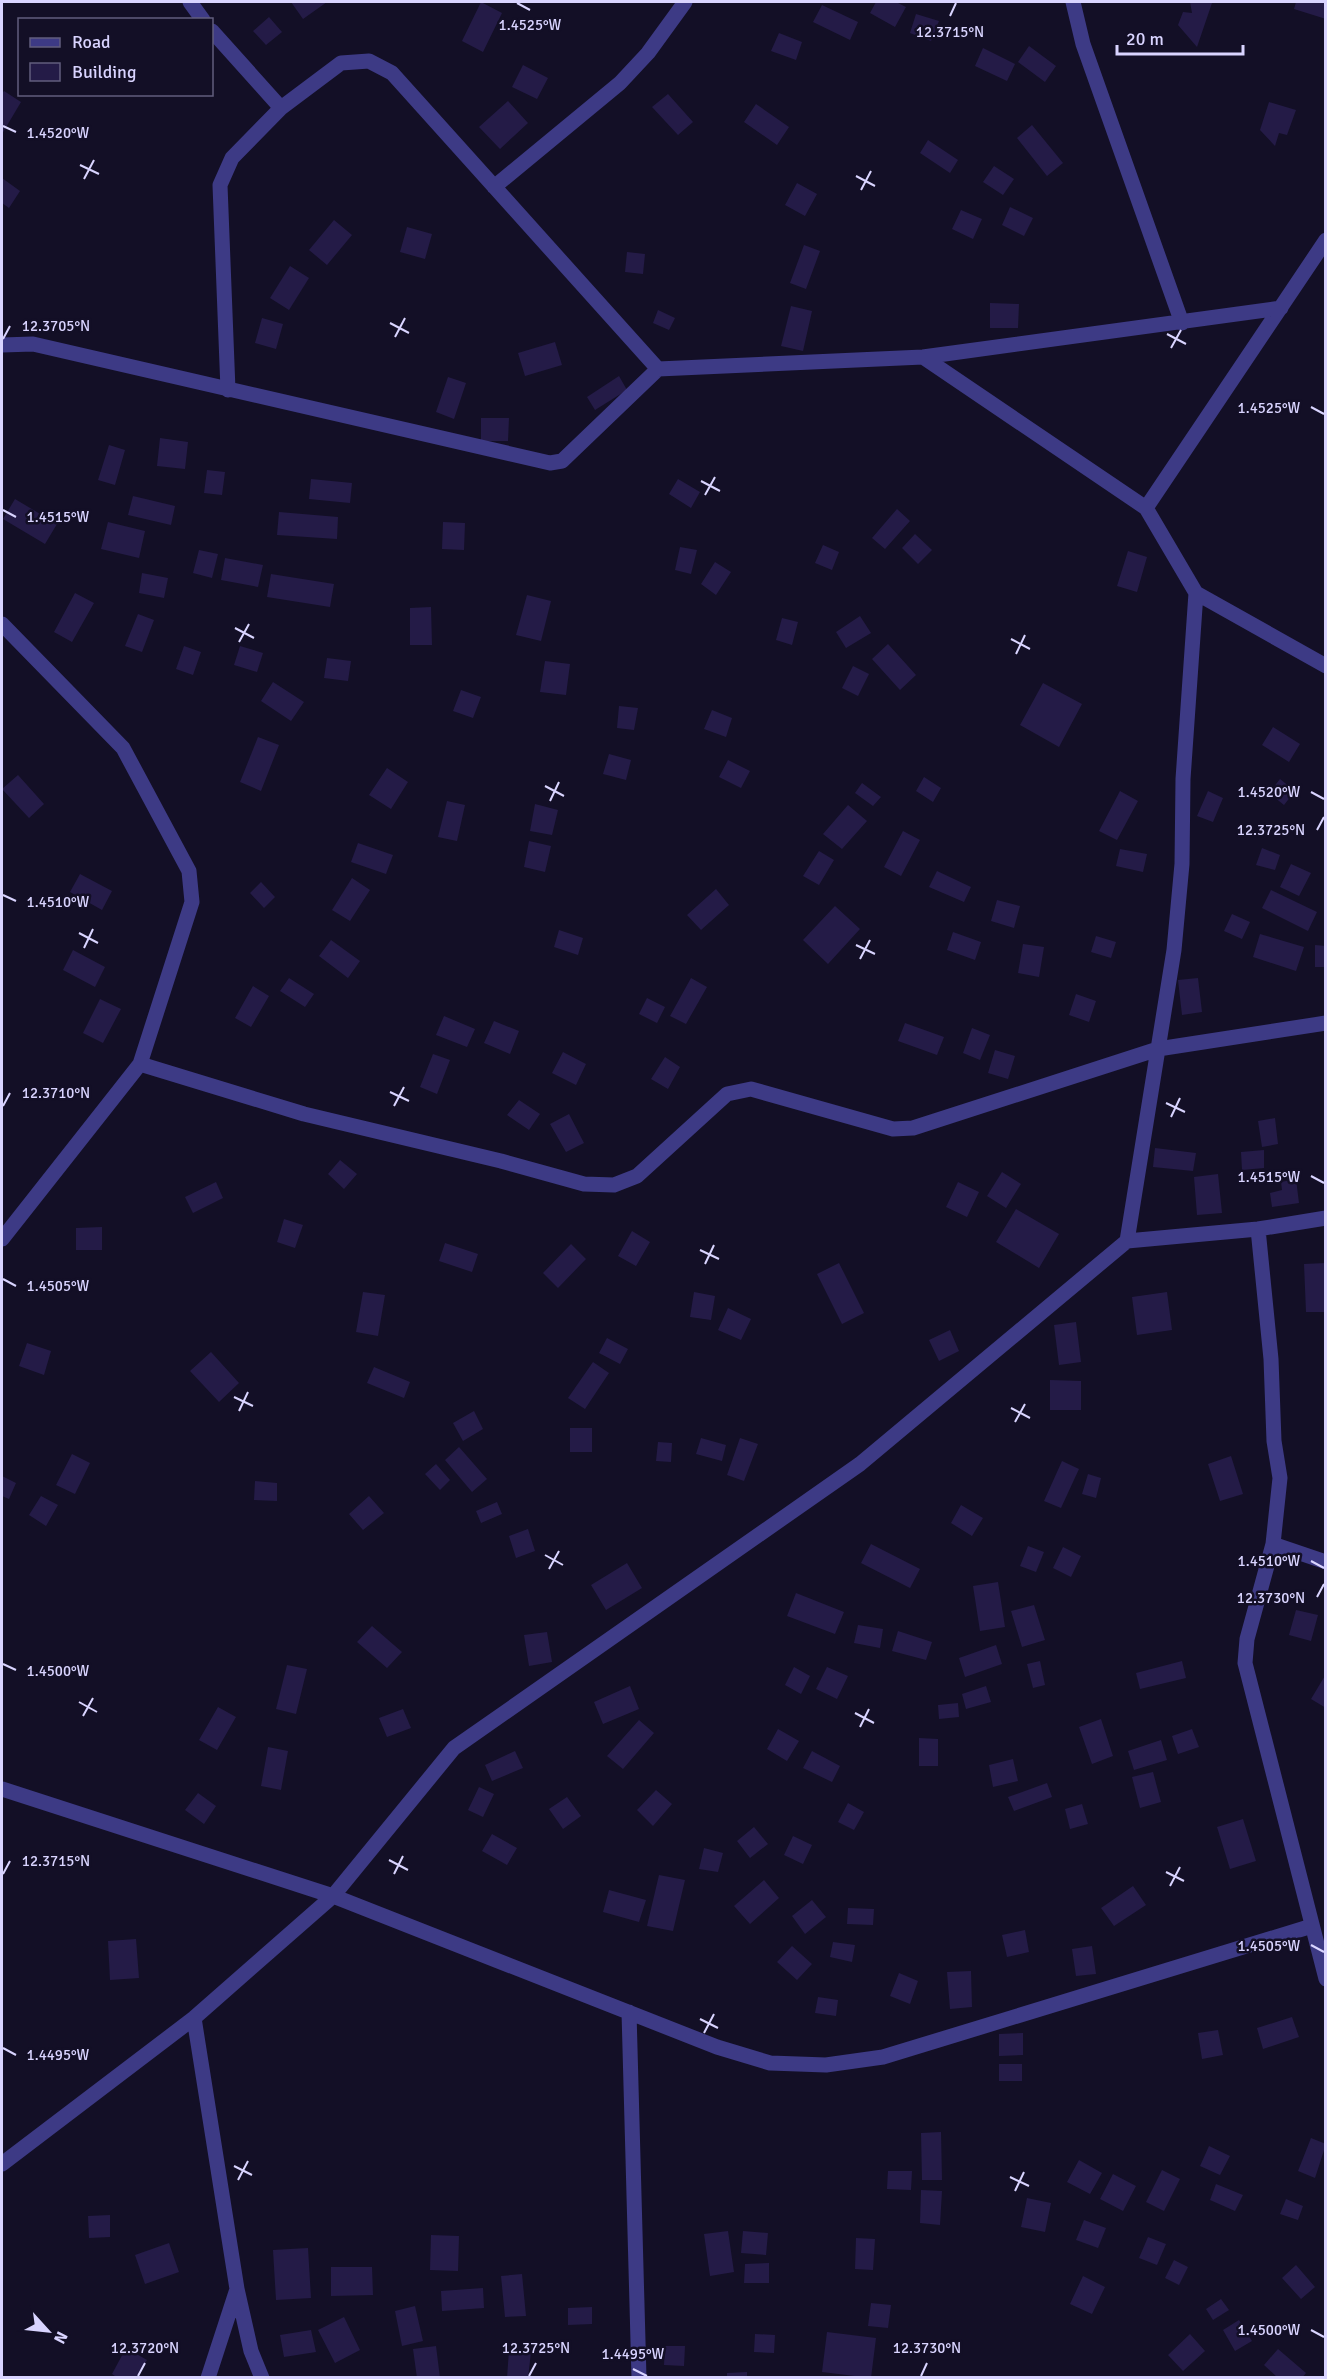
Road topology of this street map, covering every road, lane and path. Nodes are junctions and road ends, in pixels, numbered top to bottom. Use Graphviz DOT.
graph roads {
  1 [pos="190,2"];
  2 [pos="684,2"];
  3 [pos="1072,2"];
  4 [pos="202,18"];
  5 [pos="213,32"];
  6 [pos="281,108"];
  7 [pos="494,187"];
  8 [pos="1326,240"];
  9 [pos="1281,308"];
  10 [pos="1182,323"];
  11 [pos="2,345"];
  12 [pos="923,357"];
  13 [pos="658,369"];
  14 [pos="228,390"];
  15 [pos="1146,508"];
  16 [pos="1196,593"];
  17 [pos="2,624"];
  18 [pos="1326,666"];
  19 [pos="1326,1023"];
  20 [pos="1158,1049"];
  21 [pos="141,1064"];
  22 [pos="1326,1218"];
  23 [pos="1258,1229"];
  24 [pos="2,1239"];
  25 [pos="1126,1241"];
  26 [pos="1273,1544"];
  27 [pos="1326,1562"];
  28 [pos="2,1789"];
  29 [pos="333,1896"];
  30 [pos="1312,1926"];
  31 [pos="1326,1978"];
  32 [pos="629,2012"];
  33 [pos="194,2018"];
  34 [pos="2,2164"];
  35 [pos="237,2289"];
  36 [pos="208,2378"];
  37 [pos="262,2378"];
  38 [pos="639,2378"];
  1 -- 4 [label="street"];
  2 -- 7 [label="street"];
  3 -- 10 [label="street"];
  5 -- 6 [label="street"];
  6 -- 7 [label="street"];
  6 -- 14 [label="street"];
  7 -- 13 [label="street"];
  8 -- 9 [label="street"];
  9 -- 10 [label="street"];
  9 -- 15 [label="street"];
  10 -- 12 [label="street"];
  11 -- 14 [label="street"];
  12 -- 13 [label="street"];
  12 -- 15 [label="street"];
  13 -- 14 [label="street"];
  15 -- 16 [label="street"];
  16 -- 18 [label="street"];
  16 -- 20 [label="street"];
  17 -- 21 [label="street"];
  19 -- 20 [label="street"];
  20 -- 21 [label="street"];
  20 -- 25 [label="street"];
  21 -- 24 [label="street"];
  22 -- 23 [label="street"];
  23 -- 25 [label="street"];
  23 -- 26 [label="street"];
  25 -- 29 [label="street"];
  26 -- 27 [label="street"];
  26 -- 30 [label="street"];
  28 -- 29 [label="street"];
  29 -- 32 [label="street"];
  29 -- 33 [label="street"];
  30 -- 31 [label="street"];
  30 -- 32 [label="street"];
  32 -- 38 [label="street"];
  33 -- 34 [label="street"];
  33 -- 35 [label="street"];
  35 -- 36 [label="street"];
  35 -- 37 [label="street"];
}
